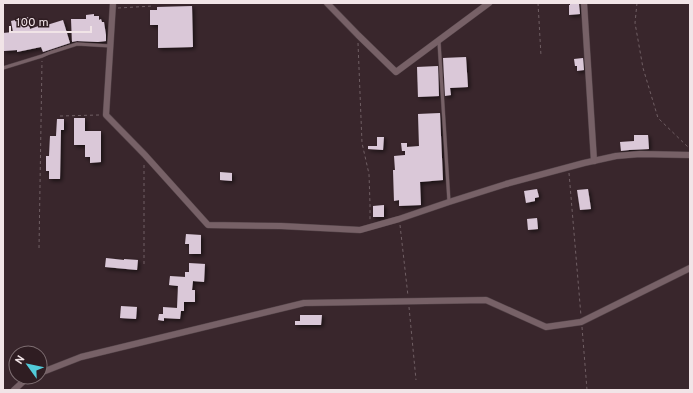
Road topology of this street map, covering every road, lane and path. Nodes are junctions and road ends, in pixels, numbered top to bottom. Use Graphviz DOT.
graph roads {
  1 [pos="327,3"];
  2 [pos="488,3"];
  3 [pos="538,3"];
  4 [pos="584,3"];
  5 [pos="637,3"];
  6 [pos="113,6"];
  7 [pos="153,6"];
  8 [pos="358,35"];
  9 [pos="439,41"];
  10 [pos="111,46"];
  11 [pos="42,56"];
  12 [pos="541,56"];
  13 [pos="3,68"];
  14 [pos="106,115"];
  15 [pos="60,116"];
  16 [pos="690,149"];
  17 [pos="144,155"];
  18 [pos="690,155"];
  19 [pos="594,161"];
  20 [pos="569,167"];
  21 [pos="449,202"];
  22 [pos="369,227"];
  23 [pos="39,248"];
  24 [pos="144,264"];
  25 [pos="690,268"];
  26 [pos="581,322"];
  27 [pos="48,370"];
  28 [pos="587,390"];
  1 -- 8 [label="street"];
  2 -- 9 [label="street"];
  3 -- 12 [label="path"];
  4 -- 19 [label="street"];
  5 -- 16 [label="path"];
  6 -- 7 [label="path"];
  6 -- 10 [label="street"];
  8 -- 9 [label="street"];
  8 -- 22 [label="path"];
  9 -- 21 [label="lane"];
  10 -- 11 [label="lane"];
  10 -- 14 [label="street"];
  11 -- 13 [label="lane"];
  11 -- 23 [label="path"];
  14 -- 15 [label="path"];
  14 -- 17 [label="street"];
  17 -- 22 [label="street"];
  17 -- 24 [label="path"];
  18 -- 19 [label="street"];
  19 -- 20 [label="street"];
  20 -- 21 [label="street"];
  20 -- 26 [label="path"];
  21 -- 22 [label="street"];
  25 -- 26 [label="street"];
  26 -- 27 [label="street"];
  26 -- 28 [label="path"];
}
